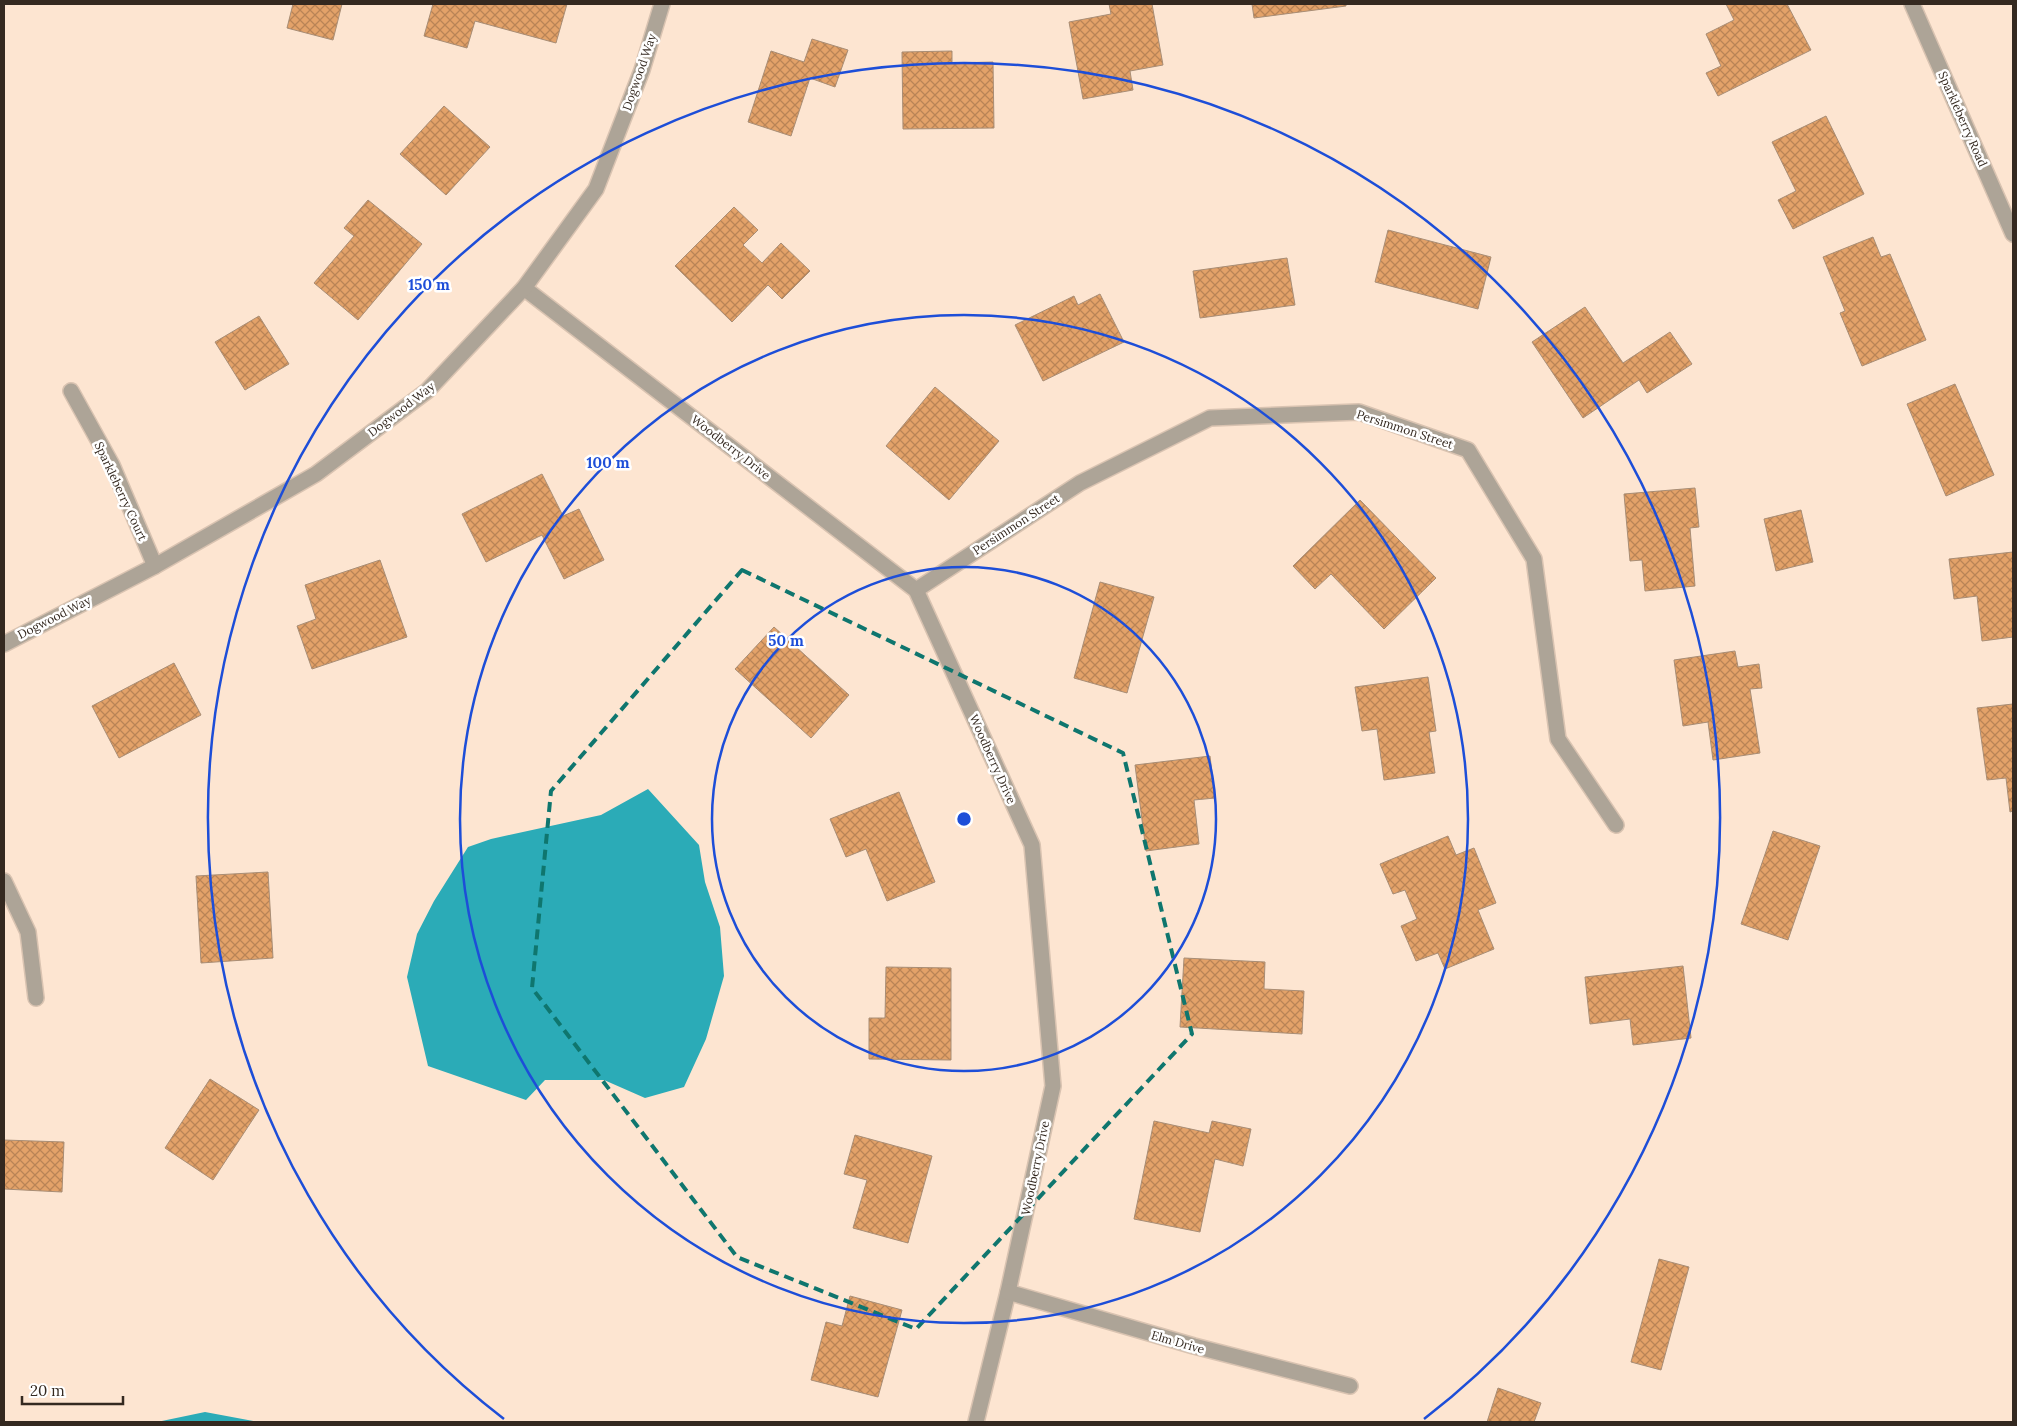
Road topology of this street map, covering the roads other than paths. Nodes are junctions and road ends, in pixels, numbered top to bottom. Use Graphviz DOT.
graph roads {
  1 [pos="662,4"];
  2 [pos="1912,4"];
  3 [pos="2013,234"];
  4 [pos="524,288"];
  5 [pos="71,391"];
  6 [pos="155,566"];
  7 [pos="916,590"];
  8 [pos="4,644"];
  9 [pos="1616,825"];
  10 [pos="4,881"];
  11 [pos="36,998"];
  12 [pos="1008,1292"];
  13 [pos="1350,1386"];
  14 [pos="976,1422"];
  1 -- 4 [label="street, Dogwood Way"];
  2 -- 3 [label="street, Sparkleberry Road"];
  4 -- 6 [label="street, Dogwood Way"];
  4 -- 7 [label="street, Woodberry Drive"];
  5 -- 6 [label="street, Sparkleberry Court"];
  6 -- 8 [label="street, Dogwood Way"];
  7 -- 9 [label="street, Persimmon Street"];
  7 -- 12 [label="street, Woodberry Drive"];
  10 -- 11 [label="street"];
  12 -- 13 [label="street, Elm Drive"];
  12 -- 14 [label="street, Woodberry Drive"];
}
